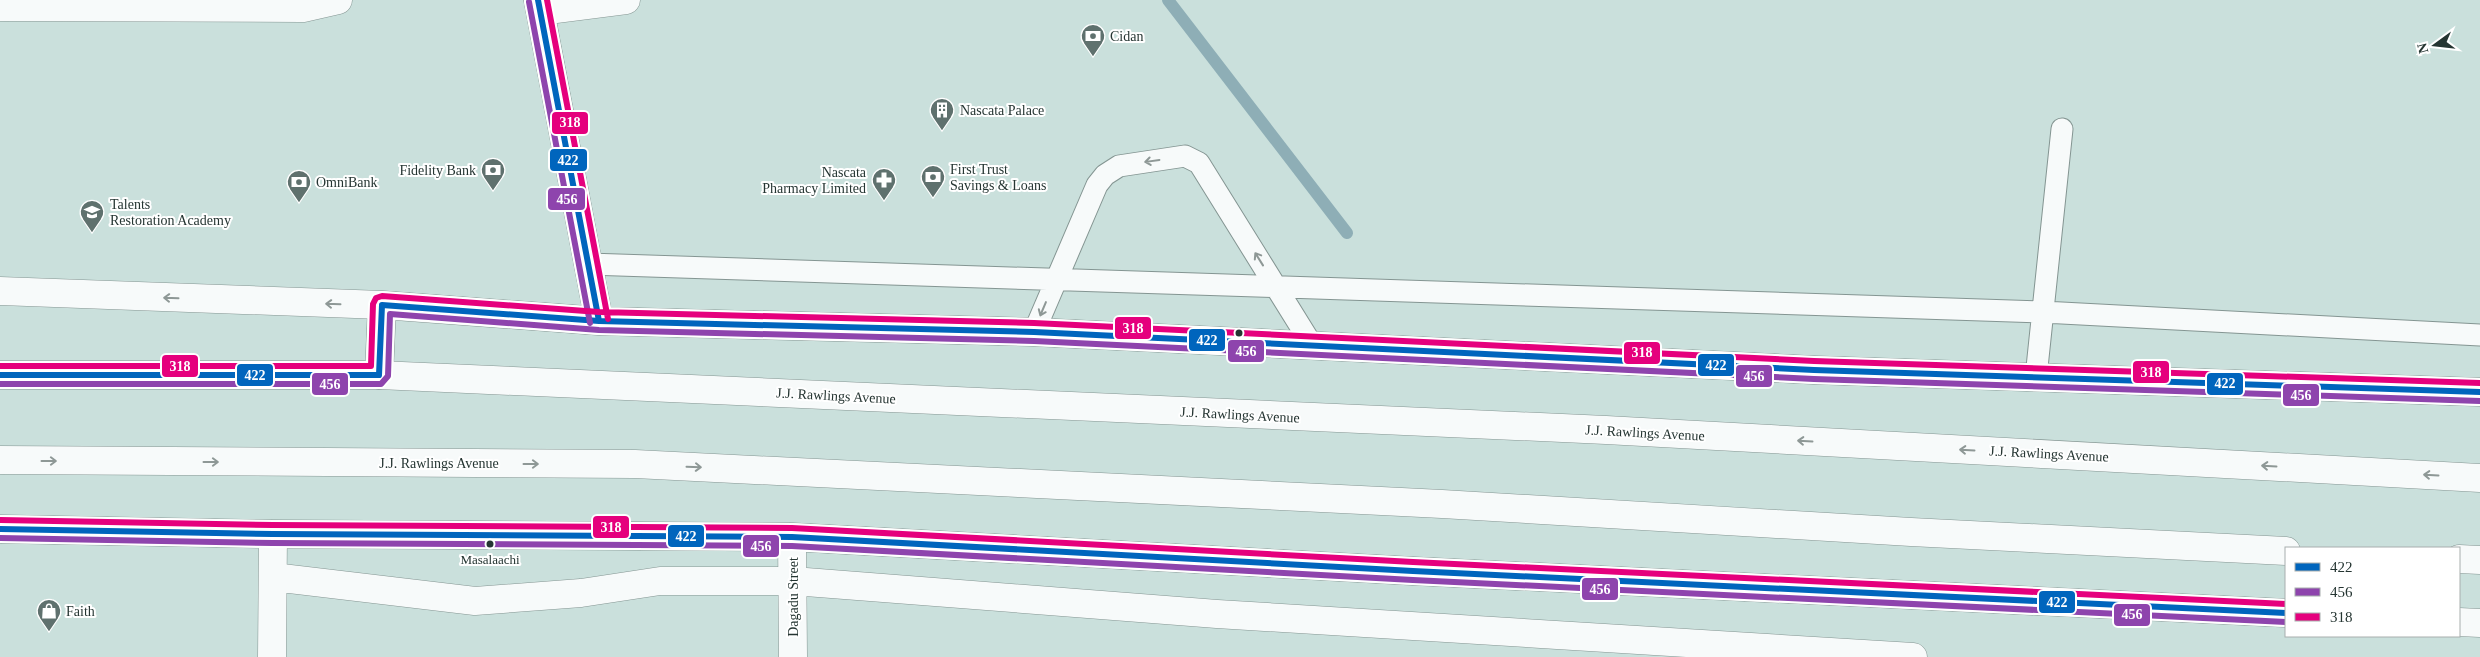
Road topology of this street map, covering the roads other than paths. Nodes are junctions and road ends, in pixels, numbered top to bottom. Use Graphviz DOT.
graph roads {
  1 [pos="338,0"];
  2 [pos="626,0"];
  3 [pos="539,5"];
  4 [pos="0,6"];
  5 [pos="2062,129"];
  6 [pos="588,264"];
  7 [pos="1056,280"];
  8 [pos="1276,287"];
  9 [pos="0,291"];
  10 [pos="382,306"];
  11 [pos="2043,312"];
  12 [pos="599,321"];
  13 [pos="1034,332"];
  14 [pos="2480,335"];
  15 [pos="1312,345"];
  16 [pos="0,375"];
  17 [pos="379,375"];
  18 [pos="2036,377"];
  19 [pos="2480,392"];
  20 [pos="0,460"];
  21 [pos="2480,478"];
  22 [pos="0,528"];
  23 [pos="274,534"];
  24 [pos="792,537"];
  25 [pos="2285,551"];
  26 [pos="2460,559"];
  27 [pos="2480,560"];
  28 [pos="273,577"];
  29 [pos="793,581"];
  30 [pos="2285,613"];
  31 [pos="2460,622"];
  32 [pos="2480,623"];
  33 [pos="272,657"];
  34 [pos="793,657"];
  35 [pos="1913,657"];
  1 -- 4 [label="main road"];
  2 -- 3 [label="main road"];
  3 -- 6 [label="main road"];
  5 -- 11 [label="lane"];
  6 -- 7 [label="lane"];
  6 -- 12 [label="main road"];
  7 -- 8 [label="lane"];
  8 -- 7 [label="lane, one-way"];
  7 -- 13 [label="lane, one-way"];
  8 -- 11 [label="lane"];
  8 -- 15 [label="lane"];
  10 -- 9 [label="main road, one-way"];
  10 -- 12 [label="main road"];
  10 -- 17 [label="main road"];
  11 -- 14 [label="lane"];
  11 -- 18 [label="lane"];
  12 -- 13 [label="main road"];
  13 -- 15 [label="main road"];
  15 -- 18 [label="main road"];
  16 -- 17 [label="main road, J.J. Rawlings Avenue"];
  21 -- 17 [label="main road, J.J. Rawlings Avenue, one-way"];
  18 -- 19 [label="main road"];
  20 -- 25 [label="main road, J.J. Rawlings Avenue, one-way"];
  22 -- 23 [label="main road"];
  23 -- 24 [label="main road"];
  23 -- 28 [label="main road"];
  24 -- 29 [label="main road, Dagadu Street"];
  24 -- 30 [label="main road"];
  26 -- 27 [label="main road"];
  28 -- 29 [label="main road"];
  28 -- 33 [label="main road"];
  29 -- 34 [label="main road, Dagadu Street"];
  29 -- 35 [label="main road"];
  31 -- 32 [label="main road"];
}
